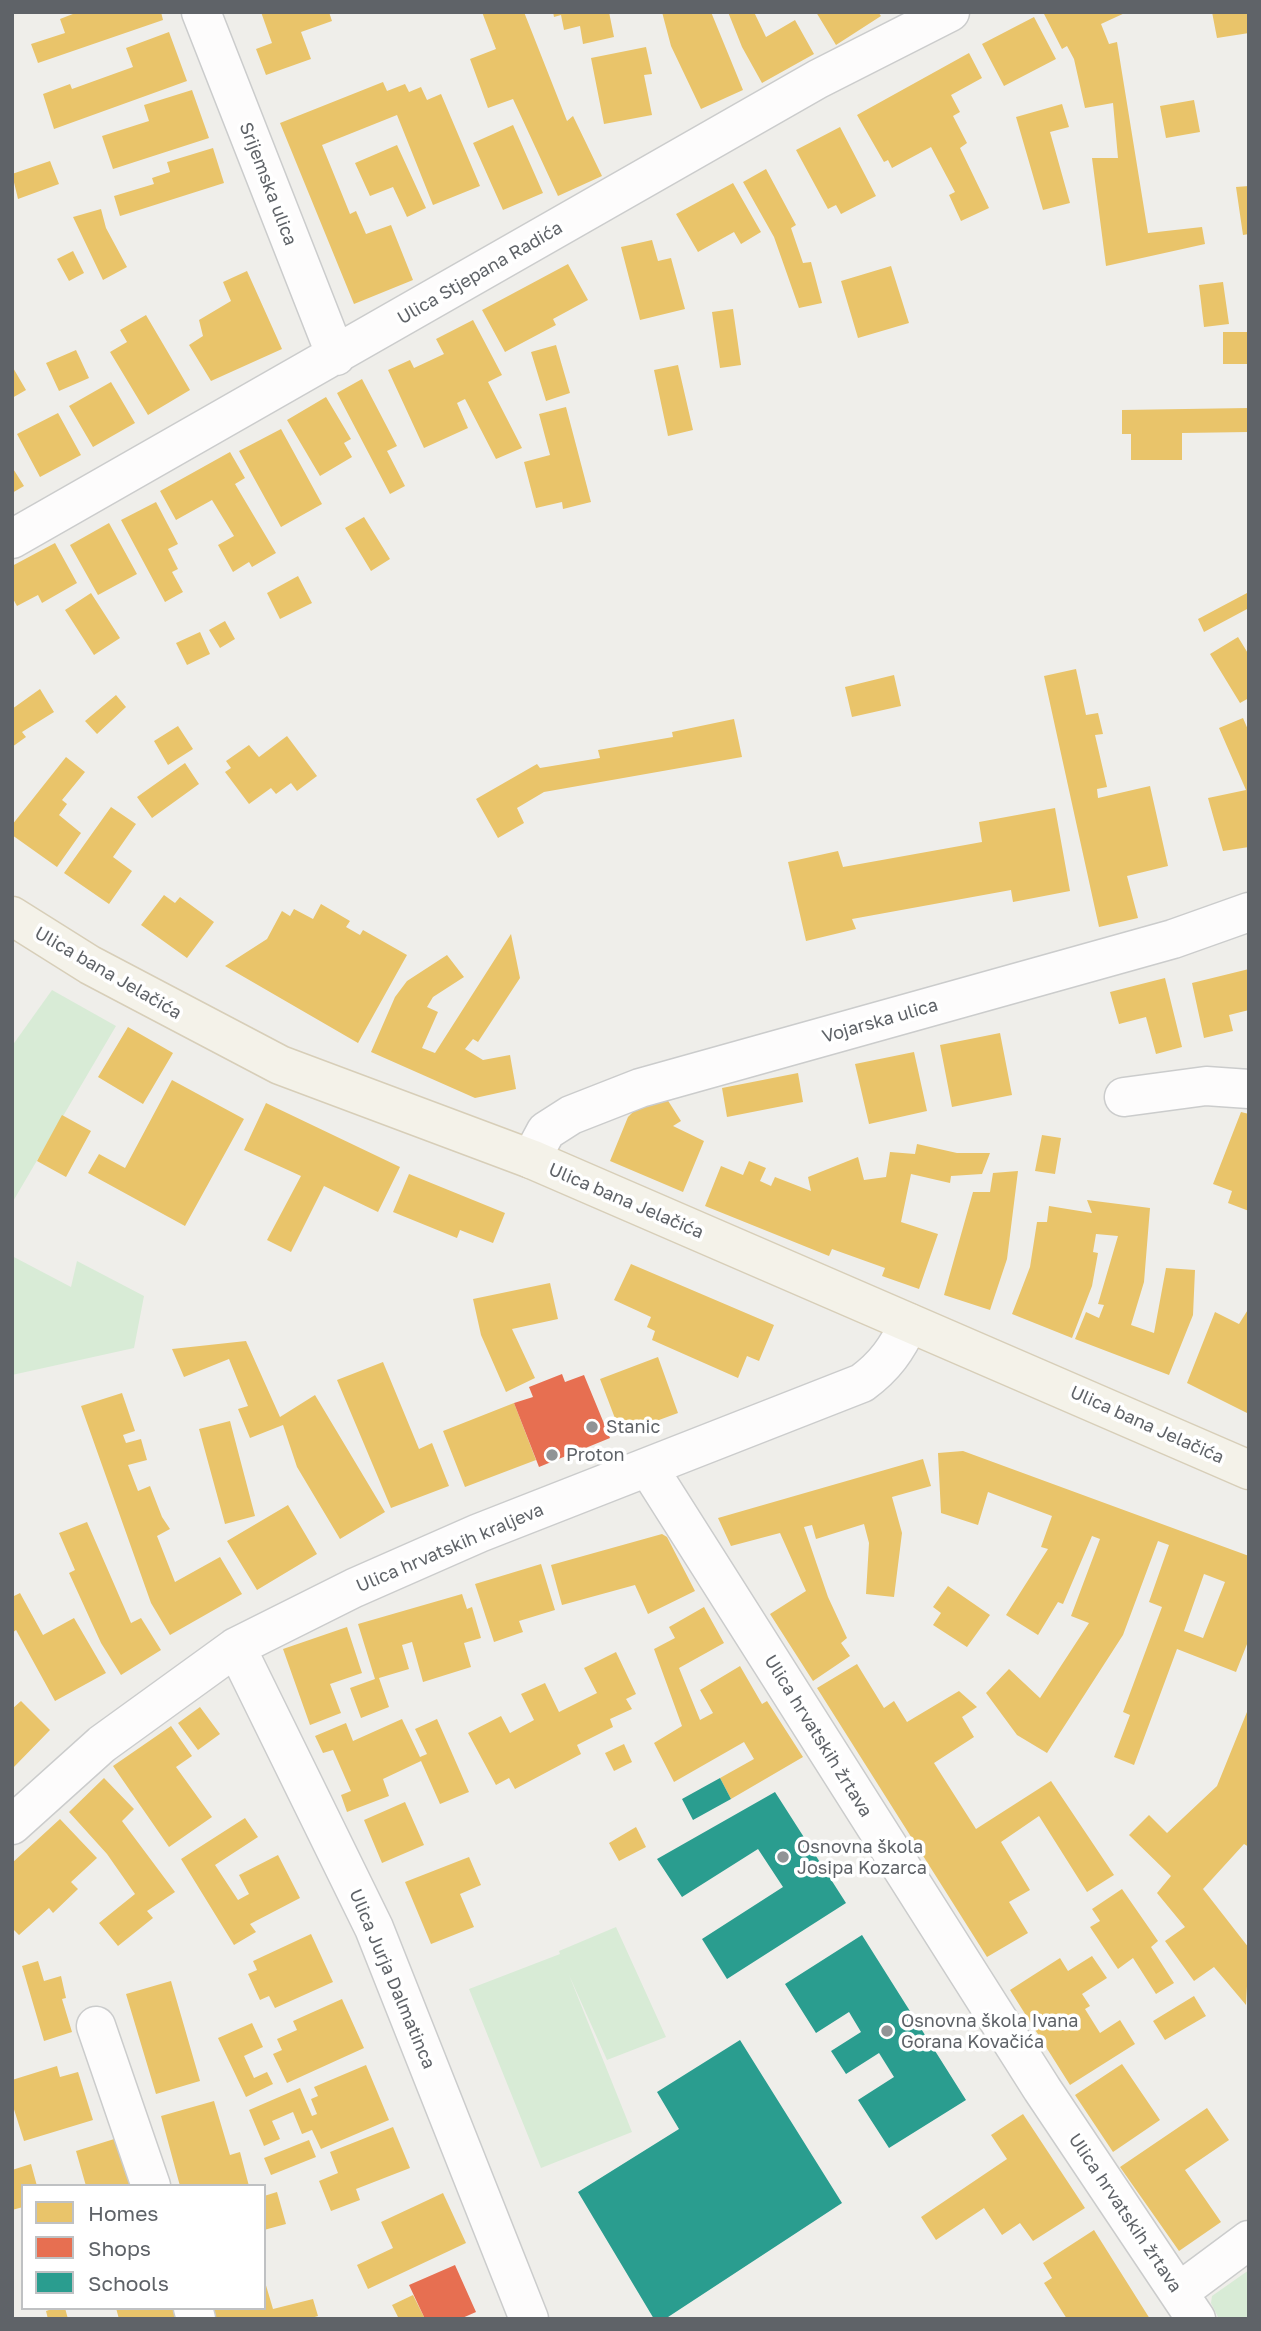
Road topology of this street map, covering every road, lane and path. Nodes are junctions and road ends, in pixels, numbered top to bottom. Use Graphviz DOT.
graph roads {
  1 [pos="201,12"];
  2 [pos="950,12"];
  3 [pos="336,356"];
  4 [pos="12,539"];
  5 [pos="1249,912"];
  6 [pos="12,916"];
  7 [pos="1249,1089"];
  8 [pos="1124,1097"];
  9 [pos="531,1159"];
  10 [pos="909,1323"];
  11 [pos="649,1469"];
  12 [pos="1249,1470"];
  13 [pos="236,1647"];
  14 [pos="12,1825"];
  15 [pos="96,2026"];
  16 [pos="150,2184"];
  17 [pos="1249,2239"];
  18 [pos="1187,2305"];
  19 [pos="529,2319"];
  1 -- 3 [label="street, Srijemska ulica"];
  2 -- 3 [label="street, Ulica Stjepana Radića"];
  3 -- 4 [label="street, Ulica Stjepana Radića"];
  5 -- 9 [label="street, Vojarska ulica"];
  6 -- 9 [label="main road, Ulica bana Jelačića"];
  7 -- 8 [label="street"];
  9 -- 10 [label="main road, Ulica bana Jelačića"];
  10 -- 11 [label="street, Ulica hrvatskih kraljeva"];
  10 -- 12 [label="main road, Ulica bana Jelačića"];
  11 -- 13 [label="street, Ulica hrvatskih kraljeva"];
  11 -- 18 [label="street, Ulica hrvatskih žrtava"];
  13 -- 14 [label="street, Ulica hrvatskih kraljeva"];
  13 -- 19 [label="street, Ulica Jurja Dalmatinca"];
  15 -- 16 [label="street"];
  17 -- 18 [label="street"];
}
